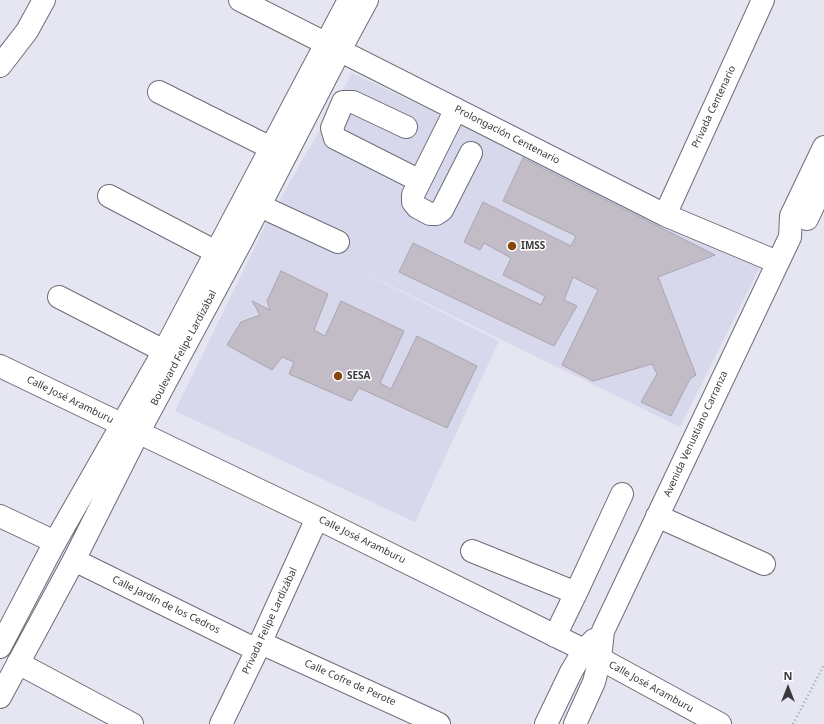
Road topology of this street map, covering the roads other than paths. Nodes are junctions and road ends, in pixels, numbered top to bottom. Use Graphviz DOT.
graph roads {
  1 [pos="44,0"];
  2 [pos="240,0"];
  3 [pos="349,0"];
  4 [pos="367,0"];
  5 [pos="763,0"];
  6 [pos="333,47"];
  7 [pos="0,66"];
  8 [pos="159,92"];
  9 [pos="456,109"];
  10 [pos="406,127"];
  11 [pos="824,147"];
  12 [pos="271,148"];
  13 [pos="471,153"];
  14 [pos="420,181"];
  15 [pos="824,183"];
  16 [pos="110,196"];
  17 [pos="260,206"];
  18 [pos="664,215"];
  19 [pos="234,236"];
  20 [pos="790,237"];
  21 [pos="338,242"];
  22 [pos="216,252"];
  23 [pos="778,262"];
  24 [pos="60,297"];
  25 [pos="164,351"];
  26 [pos="1,368"];
  27 [pos="130,429"];
  28 [pos="622,494"];
  29 [pos="0,516"];
  30 [pos="657,516"];
  31 [pos="317,518"];
  32 [pos="55,542"];
  33 [pos="472,551"];
  34 [pos="74,560"];
  35 [pos="764,564"];
  36 [pos="576,594"];
  37 [pos="555,636"];
  38 [pos="0,647"];
  39 [pos="259,647"];
  40 [pos="592,654"];
  41 [pos="18,663"];
  42 [pos="0,697"];
  43 [pos="132,724"];
  44 [pos="221,724"];
  45 [pos="439,724"];
  46 [pos="546,724"];
  47 [pos="575,724"];
  48 [pos="720,724"];
  1 -- 7 [label="street"];
  2 -- 6 [label="street, Prolongación Centenario"];
  3 -- 6 [label="street, Boulevard Felipe Lardizábal"];
  4 -- 6 [label="street, Boulevard Felipe Lardizábal"];
  5 -- 18 [label="street, Privada Centenario"];
  6 -- 9 [label="street, Prolongación Centenario"];
  6 -- 12 [label="street, Boulevard Felipe Lardizábal"];
  6 -- 17 [label="street, Boulevard Felipe Lardizábal"];
  8 -- 12 [label="street"];
  9 -- 14 [label="street"];
  9 -- 18 [label="street, Prolongación Centenario"];
  10 -- 14 [label="street"];
  11 -- 20 [label="street, Avenida Venustiano Carranza"];
  12 -- 19 [label="street, Boulevard Felipe Lardizábal"];
  13 -- 14 [label="street"];
  15 -- 20 [label="street, Avenida Venustiano Carranza"];
  16 -- 22 [label="street"];
  17 -- 19 [label="street, Boulevard Felipe Lardizábal"];
  17 -- 21 [label="street"];
  18 -- 23 [label="street, Prolongación Centenario"];
  19 -- 22 [label="street, Boulevard Felipe Lardizábal"];
  19 -- 27 [label="street, Boulevard Felipe Lardizábal"];
  20 -- 23 [label="street, Avenida Venustiano Carranza"];
  22 -- 25 [label="street, Boulevard Felipe Lardizábal"];
  23 -- 30 [label="street, Avenida Venustiano Carranza"];
  24 -- 25 [label="street"];
  25 -- 27 [label="street, Boulevard Felipe Lardizábal"];
  26 -- 27 [label="street, Calle José Aramburu"];
  27 -- 31 [label="street, Calle José Aramburu"];
  27 -- 32 [label="street, Boulevard Felipe Lardizábal"];
  27 -- 34 [label="street, Boulevard Felipe Lardizábal"];
  28 -- 36 [label="street"];
  29 -- 32 [label="street"];
  30 -- 35 [label="street"];
  30 -- 40 [label="street, Avenida Venustiano Carranza"];
  31 -- 37 [label="street, Calle José Aramburu"];
  31 -- 39 [label="street, Privada Felipe Lardizábal"];
  32 -- 38 [label="street, Boulevard Felipe Lardizábal"];
  33 -- 36 [label="street"];
  34 -- 39 [label="street, Calle Jardín de los Cedros"];
  34 -- 41 [label="street, Boulevard Felipe Lardizábal"];
  36 -- 37 [label="street"];
  37 -- 40 [label="street, Calle José Aramburu"];
  39 -- 44 [label="street, Privada Felipe Lardizábal"];
  39 -- 45 [label="street, Calle Cofre de Perote"];
  40 -- 46 [label="street, Avenida Venustiano Carranza"];
  40 -- 47 [label="street"];
  40 -- 48 [label="street, Calle José Aramburu"];
  41 -- 42 [label="street, Boulevard Felipe Lardizábal"];
  41 -- 43 [label="street"];
}
